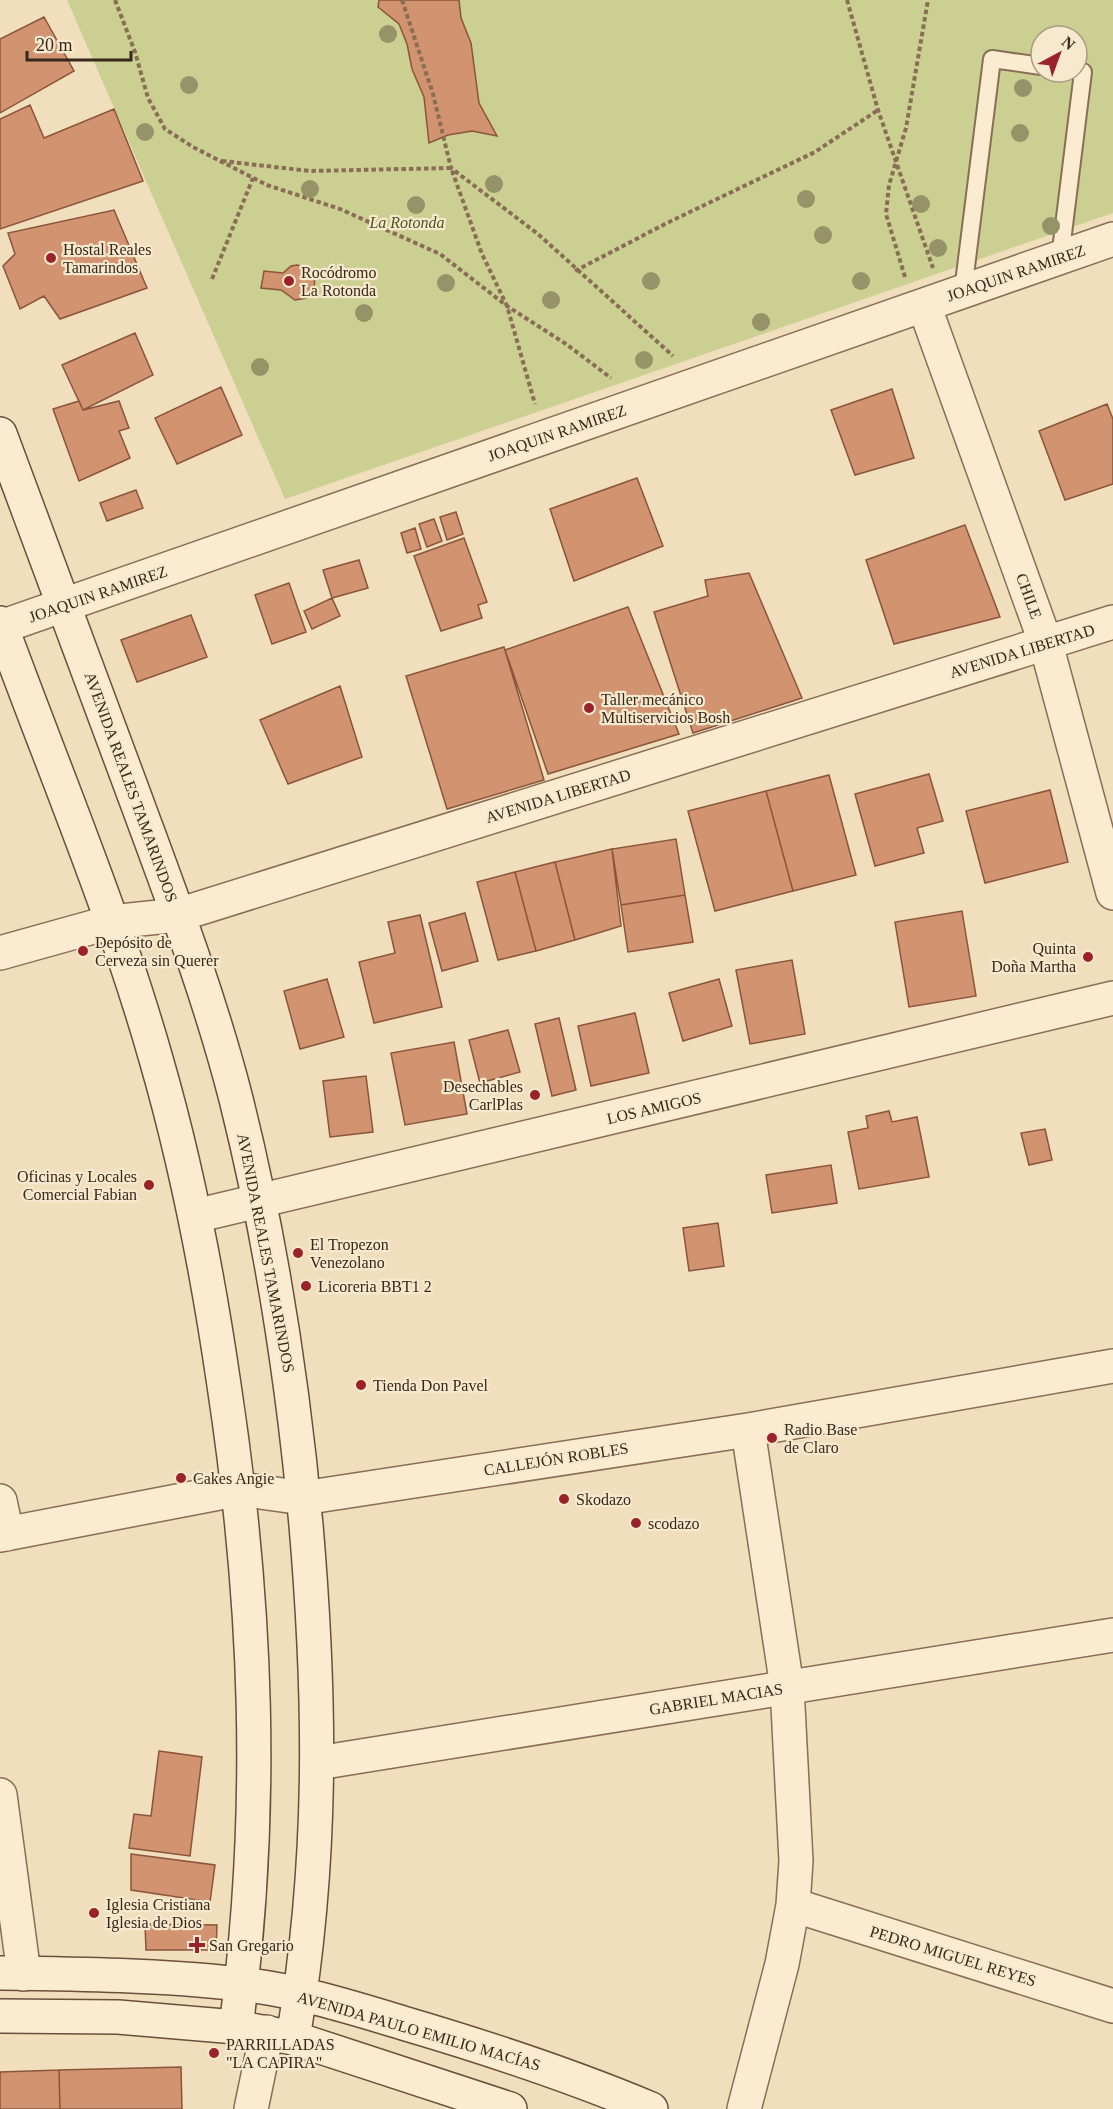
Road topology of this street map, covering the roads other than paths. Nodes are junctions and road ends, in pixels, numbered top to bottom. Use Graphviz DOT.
graph roads {
  1 [pos="1029,64"];
  2 [pos="1082,84"];
  3 [pos="1113,239"];
  4 [pos="1060,258"];
  5 [pos="950,283"];
  6 [pos="916,295"];
  7 [pos="0,434"];
  8 [pos="65,605"];
  9 [pos="1113,622"];
  10 [pos="1,625"];
  11 [pos="1046,644"];
  12 [pos="1113,893"];
  13 [pos="178,915"];
  14 [pos="111,922"];
  15 [pos="0,953"];
  16 [pos="1113,998"];
  17 [pos="260,1202"];
  18 [pos="195,1216"];
  19 [pos="1113,1366"];
  20 [pos="748,1430"];
  21 [pos="240,1489"];
  22 [pos="303,1498"];
  23 [pos="0,1501"];
  24 [pos="4,1535"];
  25 [pos="1113,1635"];
  26 [pos="787,1687"];
  27 [pos="318,1763"];
  28 [pos="0,1795"];
  29 [pos="793,1905"];
  30 [pos="12,1974"];
  31 [pos="241,1984"];
  32 [pos="300,1995"];
  33 [pos="1113,2006"];
  34 [pos="0,2016"];
  35 [pos="265,2032"];
  36 [pos="251,2109"];
  37 [pos="510,2109"];
  38 [pos="651,2109"];
  39 [pos="744,2109"];
  1 -- 5 [label="lane"];
  2 -- 4 [label="lane"];
  3 -- 4 [label="street, JOAQUIN RAMIREZ"];
  4 -- 5 [label="street, JOAQUIN RAMIREZ"];
  5 -- 6 [label="street, JOAQUIN RAMIREZ"];
  6 -- 8 [label="street, JOAQUIN RAMIREZ"];
  6 -- 11 [label="street, CHILE"];
  7 -- 8 [label="street, AVENIDA REALES TAMARINDOS"];
  8 -- 10 [label="street, JOAQUIN RAMIREZ"];
  8 -- 13 [label="street, AVENIDA REALES TAMARINDOS"];
  9 -- 11 [label="street, AVENIDA LIBERTAD"];
  10 -- 14 [label="street, AVENIDA REALES TAMARINDOS"];
  11 -- 12 [label="street, CHILE"];
  11 -- 13 [label="street, AVENIDA LIBERTAD"];
  13 -- 14 [label="street, AVENIDA LIBERTAD"];
  13 -- 17 [label="street, AVENIDA REALES TAMARINDOS"];
  14 -- 15 [label="street, AVENIDA LIBERTAD"];
  14 -- 18 [label="street, AVENIDA REALES TAMARINDOS"];
  16 -- 17 [label="street, LOS AMIGOS"];
  17 -- 18 [label="street, LOS AMIGOS"];
  17 -- 22 [label="street, AVENIDA REALES TAMARINDOS"];
  18 -- 21 [label="street, AVENIDA REALES TAMARINDOS"];
  19 -- 20 [label="street, CALLEJÓN ROBLES"];
  20 -- 22 [label="street, CALLEJÓN ROBLES"];
  20 -- 26 [label="street"];
  21 -- 22 [label="street, CALLEJÓN ROBLES"];
  21 -- 24 [label="street, CALLEJÓN ROBLES"];
  21 -- 31 [label="street, AVENIDA REALES TAMARINDOS"];
  22 -- 27 [label="street, AVENIDA REALES TAMARINDOS"];
  23 -- 24 [label="street"];
  25 -- 26 [label="street, GABRIEL MACIAS"];
  26 -- 27 [label="street, GABRIEL MACIAS"];
  26 -- 29 [label="street"];
  27 -- 32 [label="street, AVENIDA REALES TAMARINDOS"];
  28 -- 30 [label="street"];
  29 -- 33 [label="street, PEDRO MIGUEL REYES"];
  29 -- 39 [label="street"];
  30 -- 31 [label="street, AVENIDA PAULO EMILIO MACÍAS"];
  31 -- 32 [label="street, AVENIDA PAULO EMILIO MACÍAS"];
  31 -- 35 [label="street, AVENIDA REALES TAMARINDOS"];
  32 -- 35 [label="street, AVENIDA REALES TAMARINDOS"];
  32 -- 38 [label="street, AVENIDA PAULO EMILIO MACÍAS"];
  34 -- 35 [label="street"];
  35 -- 36 [label="street, AVENIDA REALES TAMARINDOS"];
  35 -- 37 [label="street"];
}
